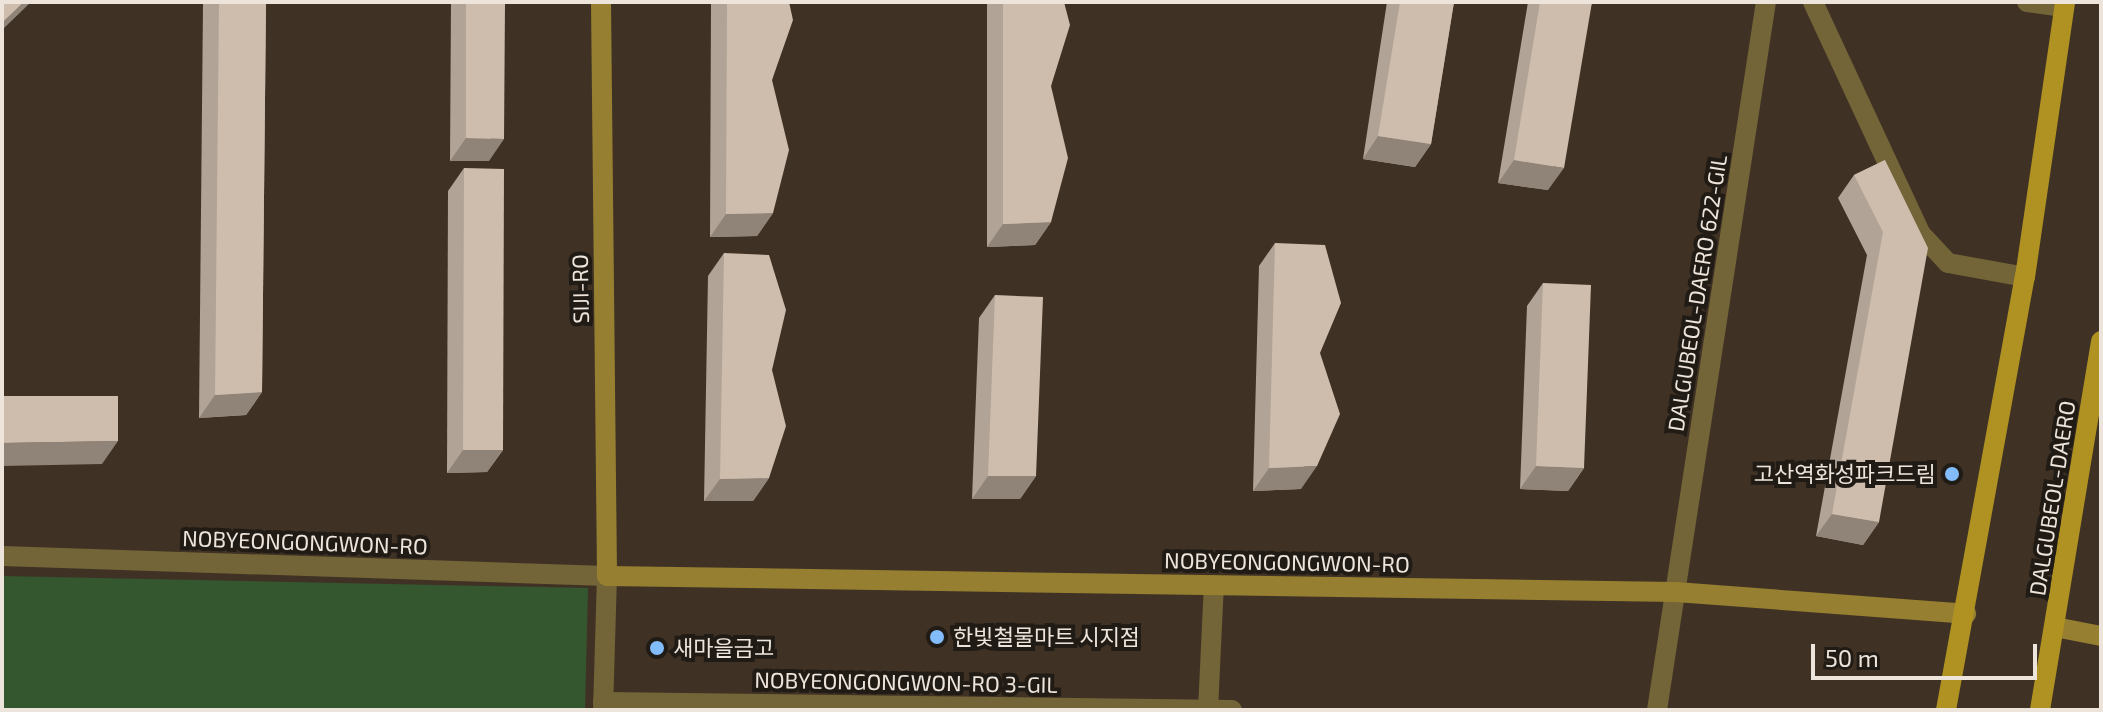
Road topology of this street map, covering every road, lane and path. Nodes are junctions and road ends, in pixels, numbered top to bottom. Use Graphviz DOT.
graph roads {
  1 [pos="601,2"];
  2 [pos="1766,2"];
  3 [pos="1813,2"];
  4 [pos="2027,2"];
  5 [pos="2065,5"];
  6 [pos="2025,277"];
  7 [pos="2101,341"];
  8 [pos="2,556"];
  9 [pos="607,576"];
  10 [pos="1214,585"];
  11 [pos="1676,592"];
  12 [pos="1966,614"];
  13 [pos="2055,627"];
  14 [pos="2101,636"];
  15 [pos="603,706"];
  16 [pos="804,707"];
  17 [pos="1208,710"];
  18 [pos="1232,710"];
  19 [pos="1657,710"];
  20 [pos="1946,710"];
  21 [pos="2040,710"];
  1 -- 9 [label="street, SIJI-RO"];
  2 -- 11 [label="street, DALGUBEOL-DAERO 622-GIL"];
  3 -- 6 [label="street"];
  4 -- 5 [label="street"];
  5 -- 6 [label="main road"];
  6 -- 12 [label="main road"];
  7 -- 13 [label="main road, DALGUBEOL-DAERO"];
  8 -- 9 [label="street, NOBYEONGONGWON-RO"];
  9 -- 10 [label="street, NOBYEONGONGWON-RO"];
  9 -- 15 [label="street"];
  10 -- 11 [label="street, NOBYEONGONGWON-RO"];
  10 -- 17 [label="street"];
  11 -- 12 [label="street, NOBYEONGONGWON-RO"];
  11 -- 19 [label="street, DALGUBEOL-DAERO 622-GIL"];
  12 -- 20 [label="main road"];
  13 -- 14 [label="street"];
  13 -- 21 [label="main road, DALGUBEOL-DAERO"];
  15 -- 16 [label="street, NOBYEONGONGWON-RO 3-GIL"];
  16 -- 17 [label="street, NOBYEONGONGWON-RO 3-GIL"];
  17 -- 18 [label="street, NOBYEONGONGWON-RO 3-GIL"];
}
